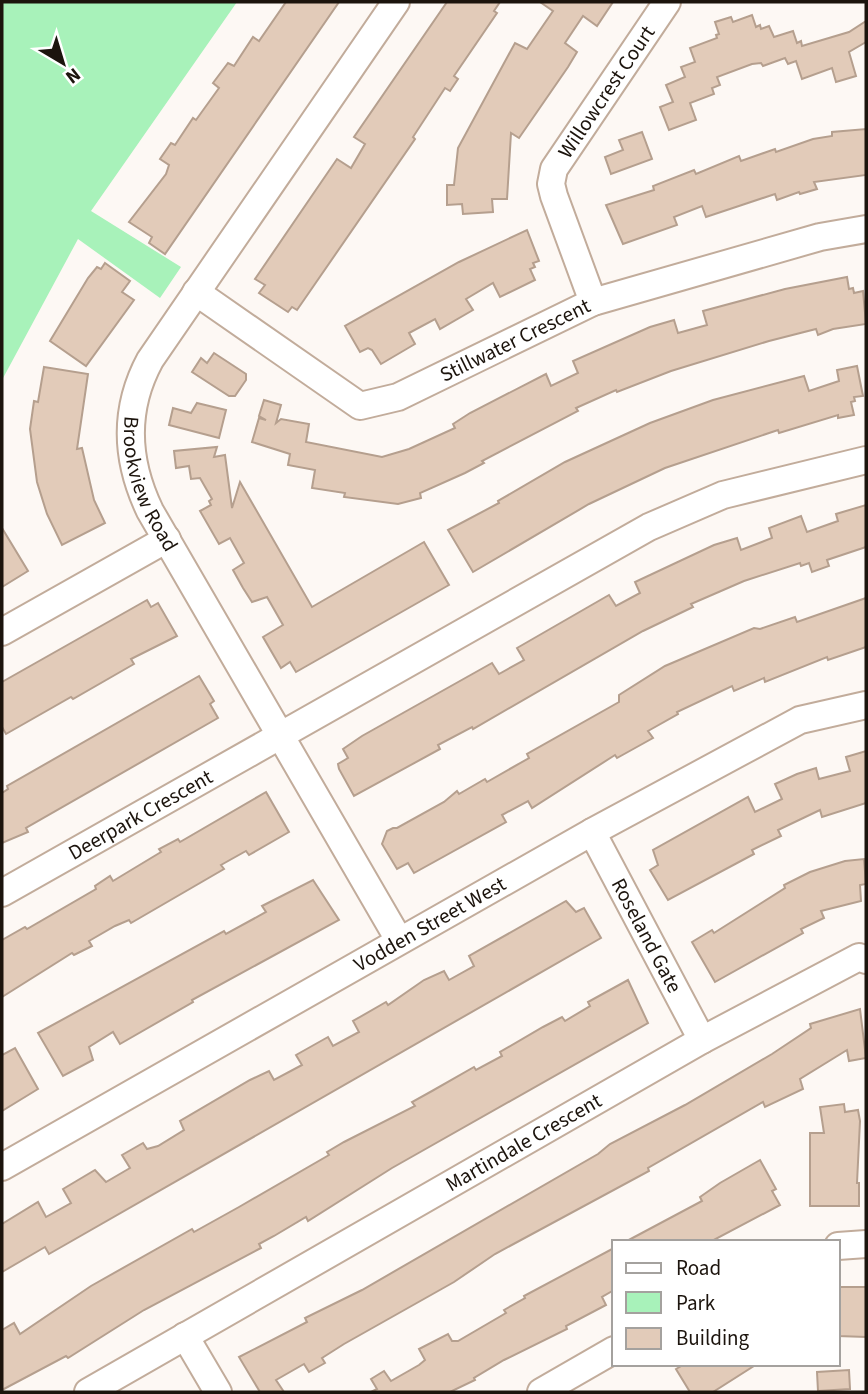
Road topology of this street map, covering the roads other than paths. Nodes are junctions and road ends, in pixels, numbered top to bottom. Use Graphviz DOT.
graph roads {
  1 [pos="396,2"];
  2 [pos="667,2"];
  3 [pos="866,229"];
  4 [pos="196,292"];
  5 [pos="593,302"];
  6 [pos="866,460"];
  7 [pos="167,539"];
  8 [pos="2,632"];
  9 [pos="866,705"];
  10 [pos="279,735"];
  11 [pos="592,832"];
  12 [pos="2,893"];
  13 [pos="399,940"];
  14 [pos="866,960"];
  15 [pos="702,1040"];
  16 [pos="2,1167"];
  17 [pos="866,1244"];
  18 [pos="840,1246"];
  19 [pos="185,1336"];
  20 [pos="612,1351"];
  21 [pos="88,1392"];
  22 [pos="218,1392"];
  23 [pos="541,1392"];
  1 -- 4 [label="street, Brookview Road"];
  2 -- 5 [label="street, Willowcrest Court"];
  3 -- 5 [label="street, Stillwater Crescent"];
  4 -- 5 [label="street, Stillwater Crescent"];
  4 -- 7 [label="street, Brookview Road"];
  6 -- 10 [label="street"];
  7 -- 8 [label="street"];
  7 -- 10 [label="street, Brookview Road"];
  9 -- 11 [label="street, Vodden Street West"];
  10 -- 12 [label="street, Deerpark Crescent"];
  10 -- 13 [label="street, Brookview Road"];
  11 -- 13 [label="street, Vodden Street West"];
  11 -- 15 [label="street, Roseland Gate"];
  13 -- 16 [label="street, Vodden Street West"];
  14 -- 15 [label="street, Martindale Crescent"];
  15 -- 19 [label="street, Martindale Crescent"];
  17 -- 18 [label="street"];
  19 -- 21 [label="street, Martindale Crescent"];
  19 -- 22 [label="street"];
  20 -- 23 [label="street"];
}
